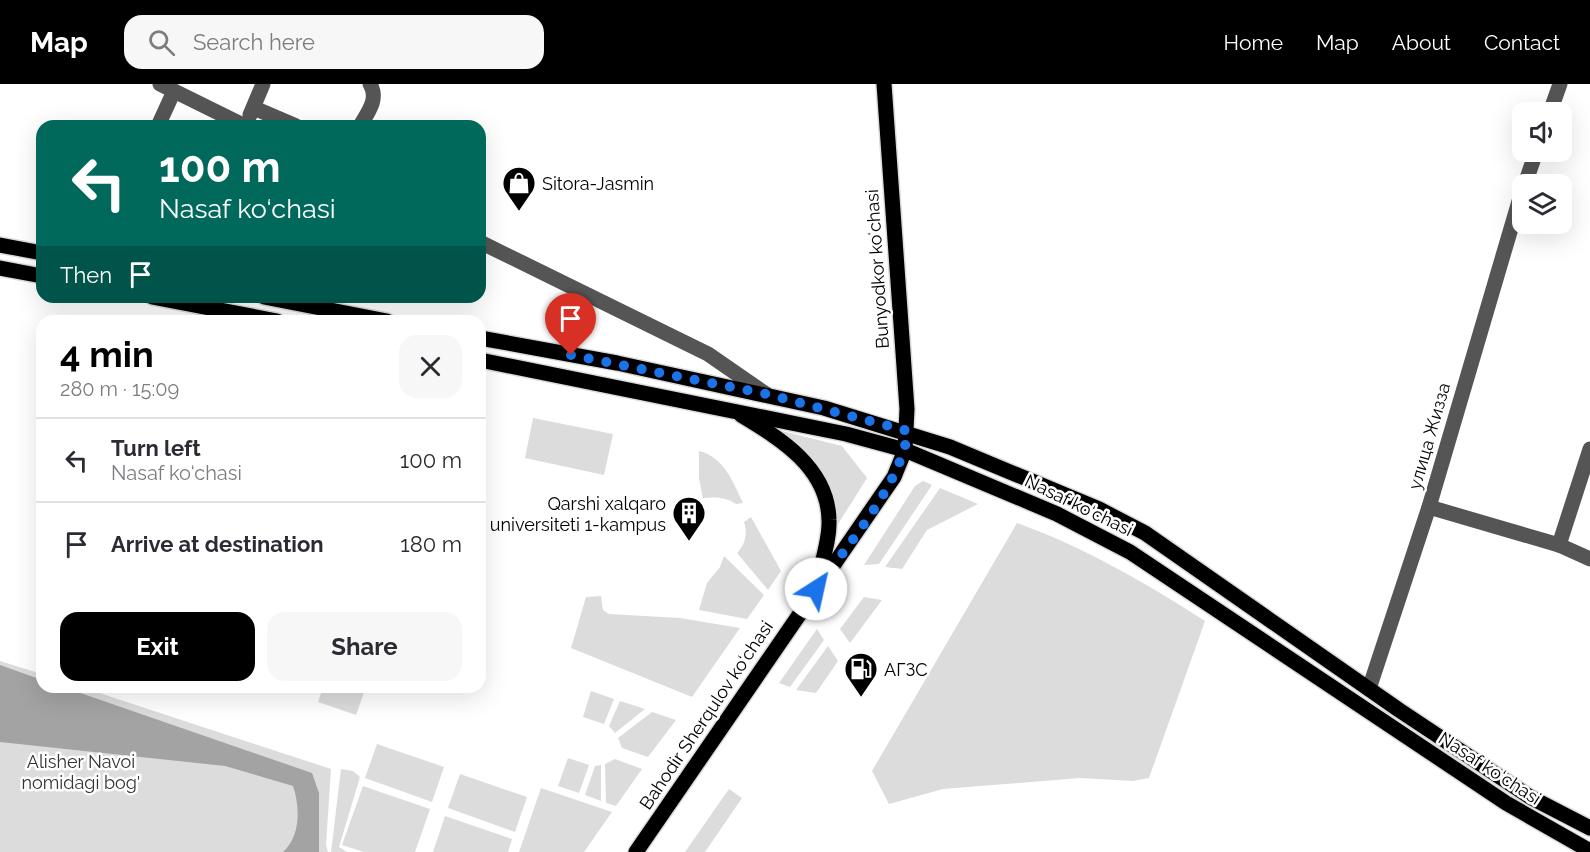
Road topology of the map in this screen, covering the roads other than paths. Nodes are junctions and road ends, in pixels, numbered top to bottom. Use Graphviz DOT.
graph roads {
  1 [pos="160,84"];
  2 [pos="263,84"];
  3 [pos="370,84"];
  4 [pos="884,84"];
  5 [pos="1560,84"];
  6 [pos="174,91"];
  7 [pos="1554,102"];
  8 [pos="254,108"];
  9 [pos="161,120"];
  10 [pos="233,120"];
  11 [pos="248,120"];
  12 [pos="282,120"];
  13 [pos="363,120"];
  14 [pos="1512,220"];
  15 [pos="0,245"];
  16 [pos="486,245"];
  17 [pos="36,252"];
  18 [pos="0,268"];
  19 [pos="36,275"];
  20 [pos="183,303"];
  21 [pos="295,303"];
  22 [pos="246,315"];
  23 [pos="356,315"];
  24 [pos="486,339"];
  25 [pos="486,361"];
  26 [pos="766,394"];
  27 [pos="728,408"];
  28 [pos="908,431"];
  29 [pos="1590,449"];
  30 [pos="905,450"];
  31 [pos="1429,507"];
  32 [pos="1558,545"];
  33 [pos="1590,559"];
  34 [pos="816,589"];
  35 [pos="1369,689"];
  36 [pos="1590,828"];
  37 [pos="1590,851"];
  38 [pos="636,852"];
  1 -- 6 [label="street"];
  2 -- 8 [label="street"];
  3 -- 13 [label="street"];
  4 -- 28 [label="main road, Bunyodkor koʻchasi"];
  5 -- 7 [label="street"];
  6 -- 9 [label="street"];
  6 -- 10 [label="street"];
  8 -- 11 [label="street"];
  8 -- 12 [label="street"];
  14 -- 31 [label="street, улица Жизза"];
  15 -- 17 [label="main road"];
  16 -- 26 [label="street"];
  18 -- 19 [label="main road"];
  20 -- 22 [label="main road"];
  21 -- 23 [label="main road"];
  24 -- 26 [label="main road, Nasaf ko‘chasi"];
  25 -- 27 [label="main road, Nasaf ko‘chasi"];
  26 -- 28 [label="main road, Nasaf ko‘chasi"];
  27 -- 30 [label="main road, Nasaf ko‘chasi"];
  27 -- 34 [label="main road"];
  28 -- 30 [label="main road, Bunyodkor koʻchasi"];
  28 -- 35 [label="main road, Nasaf ko‘chasi"];
  29 -- 32 [label="street"];
  30 -- 34 [label="main road, Bahodir Sherqulov ko‘chasi"];
  30 -- 37 [label="main road, Nasaf ko‘chasi"];
  31 -- 32 [label="street"];
  31 -- 35 [label="street, улица Жизза"];
  32 -- 33 [label="street"];
  34 -- 38 [label="main road, Bahodir Sherqulov ko‘chasi"];
  35 -- 36 [label="main road, Nasaf ko‘chasi"];
}
